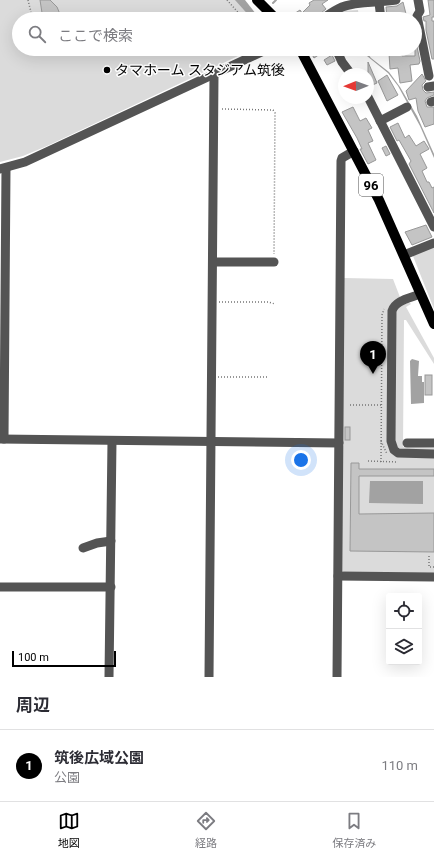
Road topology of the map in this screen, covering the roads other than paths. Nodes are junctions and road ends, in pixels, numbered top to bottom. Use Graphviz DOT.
graph roads {
  1 [pos="257,0"];
  2 [pos="393,0"];
  3 [pos="418,0"];
  4 [pos="352,2"];
  5 [pos="379,3"];
  6 [pos="269,12"];
  7 [pos="332,12"];
  8 [pos="380,12"];
  9 [pos="419,12"];
  10 [pos="422,44"];
  11 [pos="253,56"];
  12 [pos="304,56"];
  13 [pos="339,56"];
  14 [pos="346,68"];
  15 [pos="214,75"];
  16 [pos="429,76"];
  17 [pos="372,104"];
  18 [pos="407,107"];
  19 [pos="380,121"];
  20 [pos="354,151"];
  21 [pos="3,168"];
  22 [pos="434,227"];
  23 [pos="434,243"];
  24 [pos="404,255"];
  25 [pos="213,262"];
  26 [pos="274,262"];
  27 [pos="420,294"];
  28 [pos="434,324"];
  29 [pos="2,439"];
  30 [pos="112,441"];
  31 [pos="211,441"];
  32 [pos="339,443"];
  33 [pos="407,443"];
  34 [pos="434,443"];
  35 [pos="434,454"];
  36 [pos="111,541"];
  37 [pos="83,548"];
  38 [pos="338,576"];
  39 [pos="434,577"];
  40 [pos="0,587"];
  41 [pos="111,587"];
  42 [pos="110,677"];
  43 [pos="210,677"];
  44 [pos="336,677"];
  1 -- 6 [label="main road"];
  2 -- 5 [label="street"];
  3 -- 9 [label="street"];
  4 -- 5 [label="street"];
  4 -- 7 [label="street"];
  5 -- 8 [label="street"];
  10 -- 16 [label="street"];
  11 -- 15 [label="street"];
  12 -- 20 [label="main road, 96"];
  13 -- 14 [label="street"];
  15 -- 21 [label="street"];
  15 -- 25 [label="street"];
  17 -- 19 [label="street"];
  18 -- 19 [label="street"];
  19 -- 22 [label="street"];
  20 -- 24 [label="main road, 96"];
  20 -- 32 [label="street"];
  21 -- 29 [label="street"];
  23 -- 24 [label="street"];
  24 -- 27 [label="main road, 96"];
  25 -- 26 [label="street"];
  25 -- 31 [label="street"];
  27 -- 28 [label="main road, 96"];
  27 -- 35 [label="street"];
  29 -- 30 [label="street"];
  30 -- 31 [label="street"];
  30 -- 36 [label="street"];
  31 -- 32 [label="street"];
  31 -- 43 [label="street"];
  32 -- 38 [label="street"];
  33 -- 34 [label="street"];
  36 -- 37 [label="street"];
  36 -- 41 [label="street"];
  38 -- 39 [label="street"];
  38 -- 44 [label="street"];
  40 -- 41 [label="street"];
  41 -- 42 [label="street"];
}
